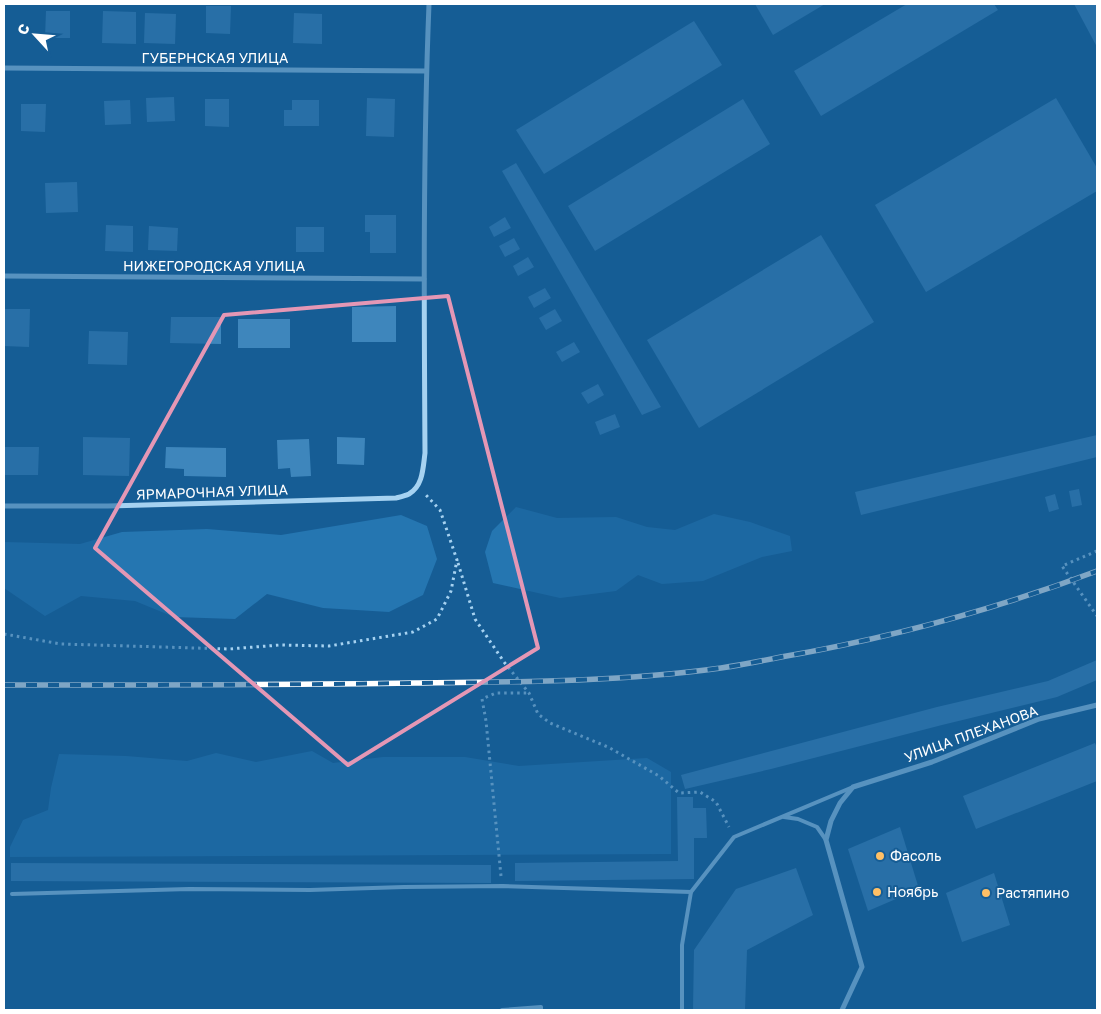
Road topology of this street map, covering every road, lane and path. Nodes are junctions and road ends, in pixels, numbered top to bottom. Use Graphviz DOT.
graph roads {
  1 [pos="429,4"];
  2 [pos="4,68"];
  3 [pos="426,71"];
  4 [pos="4,276"];
  5 [pos="424,279"];
  6 [pos="417,487"];
  7 [pos="4,506"];
  8 [pos="1097,551"];
  9 [pos="458,560"];
  10 [pos="1097,616"];
  11 [pos="4,634"];
  12 [pos="529,693"];
  13 [pos="1097,705"];
  14 [pos="853,787"];
  15 [pos="782,817"];
  16 [pos="734,837"];
  17 [pos="826,840"];
  18 [pos="503,886"];
  19 [pos="691,892"];
  20 [pos="12,894"];
  21 [pos="502,1010"];
  22 [pos="541,1010"];
  23 [pos="682,1010"];
  24 [pos="842,1010"];
  1 -- 3 [label="street"];
  2 -- 3 [label="street, ГУБЕРНСКАЯ УЛИЦА"];
  3 -- 5 [label="street"];
  4 -- 5 [label="street, НИЖЕГОРОДСКАЯ УЛИЦА"];
  5 -- 6 [label="street"];
  6 -- 7 [label="street, ЯРМАРОЧНАЯ УЛИЦА"];
  6 -- 9 [label="path"];
  8 -- 10 [label="path"];
  9 -- 11 [label="path"];
  9 -- 12 [label="path"];
  12 -- 16 [label="path"];
  12 -- 18 [label="path"];
  13 -- 14 [label="street, УЛИЦА ПЛЕХАНОВА"];
  14 -- 15 [label="lane"];
  14 -- 17 [label="street"];
  15 -- 16 [label="lane"];
  15 -- 17 [label="lane"];
  16 -- 19 [label="lane"];
  17 -- 24 [label="street"];
  18 -- 19 [label="lane"];
  18 -- 20 [label="lane"];
  19 -- 23 [label="lane"];
  21 -- 22 [label="lane"];
}
